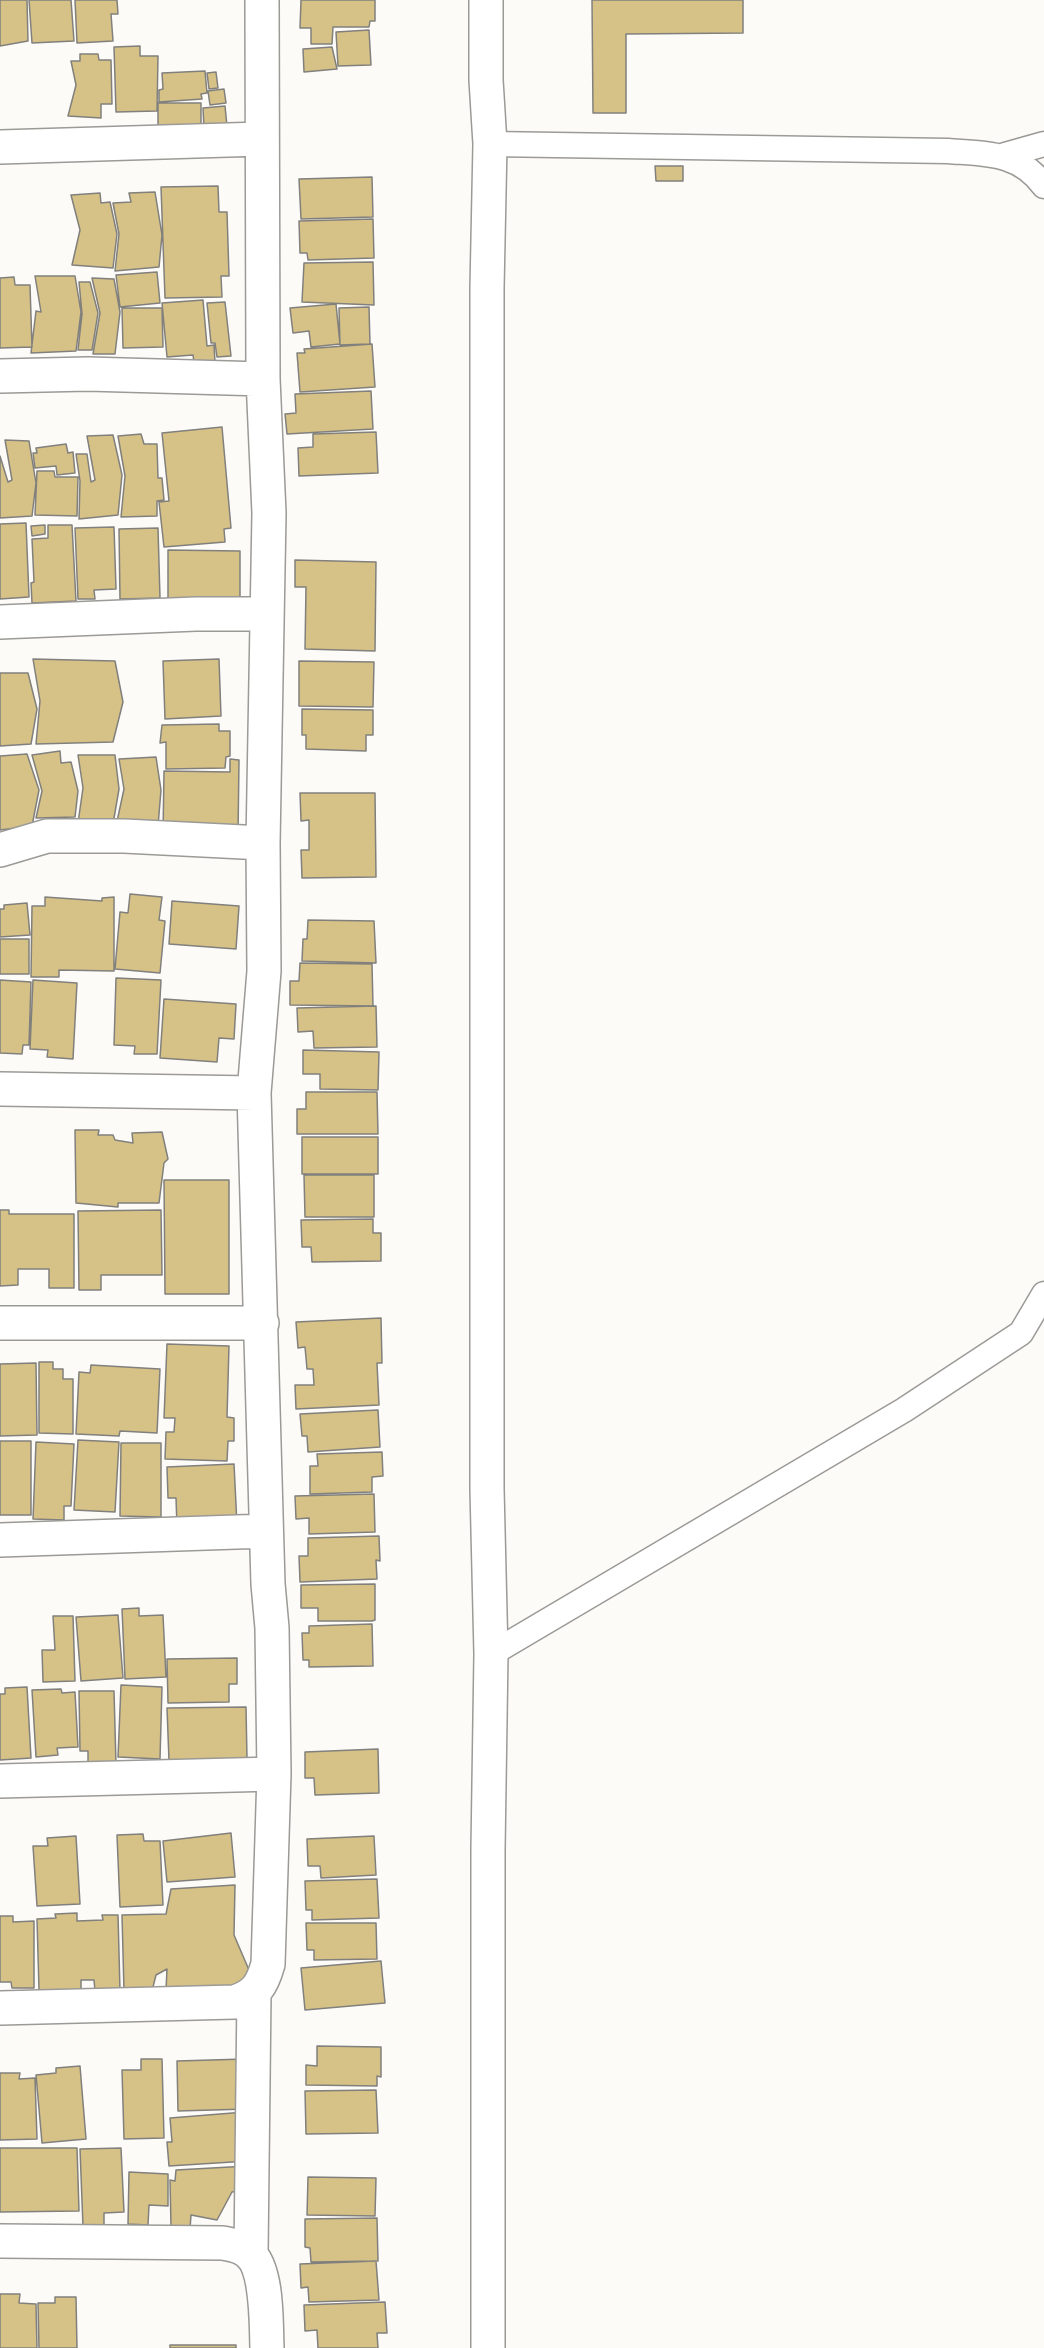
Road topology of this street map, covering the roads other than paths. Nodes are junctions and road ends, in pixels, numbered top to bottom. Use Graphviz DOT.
graph roads {
  1 [pos="262,0"];
  2 [pos="486,0"];
  3 [pos="261,139"];
  4 [pos="490,144"];
  5 [pos="1044,144"];
  6 [pos="0,147"];
  7 [pos="1005,155"];
  8 [pos="1044,186"];
  9 [pos="0,375"];
  10 [pos="263,379"];
  11 [pos="266,614"];
  12 [pos="0,622"];
  13 [pos="263,843"];
  14 [pos="0,850"];
  15 [pos="0,1089"];
  16 [pos="254,1093"];
  17 [pos="1044,1294"];
  18 [pos="0,1323"];
  19 [pos="262,1323"];
  20 [pos="266,1530"];
  21 [pos="0,1540"];
  22 [pos="491,1654"];
  23 [pos="274,1774"];
  24 [pos="0,1781"];
  25 [pos="254,1994"];
  26 [pos="0,2008"];
  27 [pos="0,2241"];
  28 [pos="251,2253"];
  29 [pos="267,2348"];
  30 [pos="488,2348"];
  1 -- 3 [label="street"];
  2 -- 4 [label="street"];
  3 -- 6 [label="street"];
  3 -- 10 [label="street"];
  4 -- 7 [label="lane"];
  4 -- 22 [label="street"];
  5 -- 7 [label="lane"];
  7 -- 8 [label="lane"];
  9 -- 10 [label="street"];
  10 -- 11 [label="street"];
  11 -- 12 [label="street"];
  11 -- 13 [label="street"];
  13 -- 14 [label="street"];
  13 -- 16 [label="street"];
  15 -- 16 [label="street"];
  16 -- 19 [label="street"];
  17 -- 22 [label="lane"];
  18 -- 19 [label="street"];
  19 -- 20 [label="street"];
  20 -- 21 [label="street"];
  20 -- 23 [label="street"];
  22 -- 30 [label="street"];
  23 -- 24 [label="street"];
  23 -- 25 [label="street"];
  25 -- 26 [label="street"];
  25 -- 28 [label="street"];
  27 -- 28 [label="street"];
  28 -- 29 [label="street"];
}
